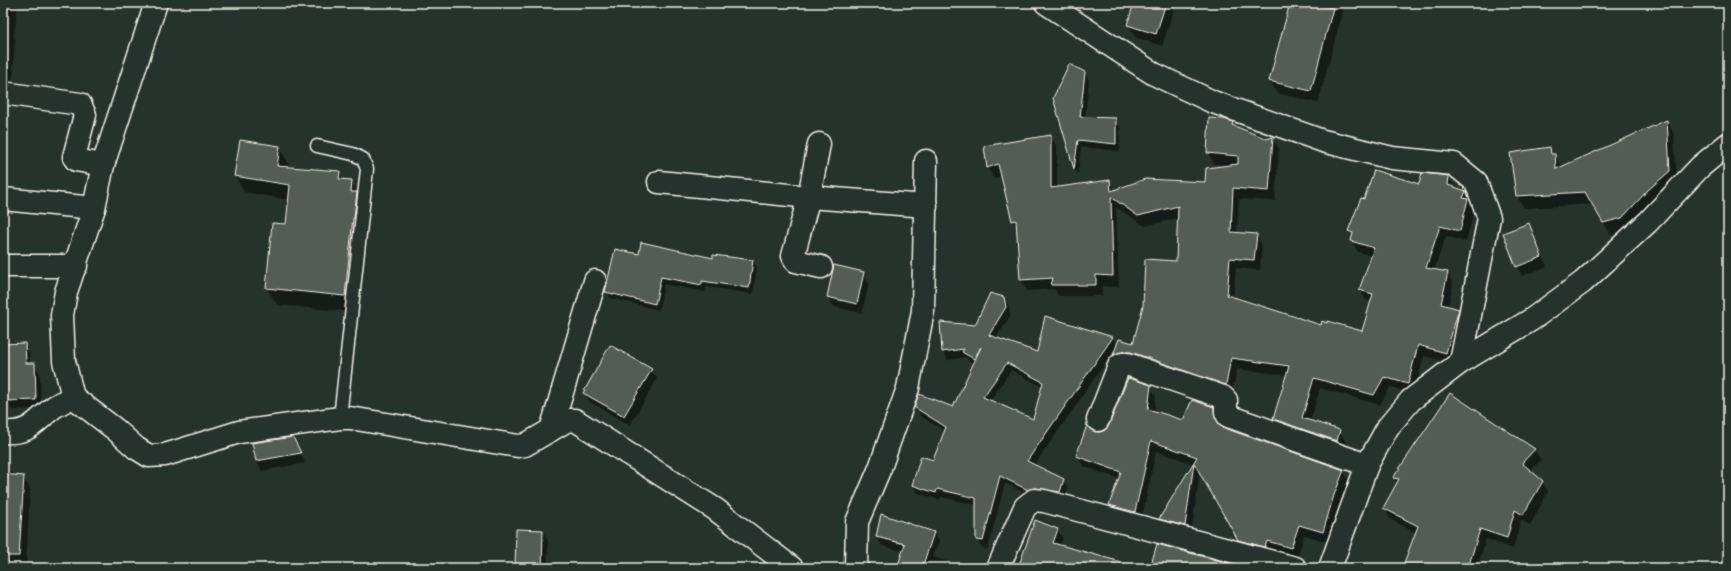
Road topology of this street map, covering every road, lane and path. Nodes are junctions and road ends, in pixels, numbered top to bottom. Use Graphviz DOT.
graph roads {
  1 [pos="156,3"];
  2 [pos="1046,3"];
  3 [pos="3,93"];
  4 [pos="819,144"];
  5 [pos="1728,144"];
  6 [pos="317,146"];
  7 [pos="926,161"];
  8 [pos="103,165"];
  9 [pos="659,182"];
  10 [pos="809,197"];
  11 [pos="3,199"];
  12 [pos="926,206"];
  13 [pos="94,208"];
  14 [pos="3,266"];
  15 [pos="76,266"];
  16 [pos="821,267"];
  17 [pos="595,281"];
  18 [pos="1461,362"];
  19 [pos="73,397"];
  20 [pos="340,418"];
  21 [pos="1098,420"];
  22 [pos="551,430"];
  23 [pos="3,432"];
  24 [pos="1367,465"];
  25 [pos="792,568"];
  26 [pos="856,568"];
  27 [pos="998,568"];
  28 [pos="1295,568"];
  29 [pos="1330,568"];
  1 -- 8 [label="street"];
  2 -- 18 [label="street"];
  3 -- 8 [label="street"];
  4 -- 10 [label="street"];
  5 -- 18 [label="street"];
  6 -- 20 [label="lane"];
  7 -- 12 [label="street"];
  8 -- 13 [label="street"];
  9 -- 10 [label="street"];
  10 -- 12 [label="street"];
  10 -- 16 [label="street"];
  11 -- 13 [label="street"];
  12 -- 26 [label="street"];
  13 -- 15 [label="street"];
  14 -- 15 [label="street"];
  15 -- 19 [label="street"];
  17 -- 22 [label="street"];
  18 -- 24 [label="street"];
  19 -- 20 [label="street"];
  19 -- 23 [label="street"];
  20 -- 22 [label="street"];
  21 -- 24 [label="street"];
  22 -- 25 [label="street"];
  24 -- 29 [label="street"];
  27 -- 28 [label="street"];
}
